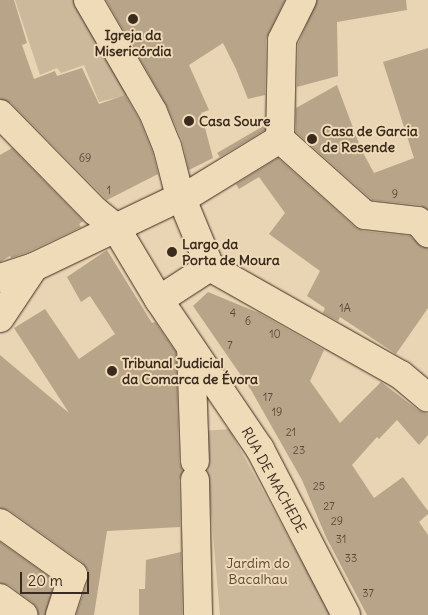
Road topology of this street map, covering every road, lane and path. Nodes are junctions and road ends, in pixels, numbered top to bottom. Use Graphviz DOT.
graph roads {
  1 [pos="88,0"];
  2 [pos="302,0"];
  3 [pos="0,114"];
  4 [pos="280,138"];
  5 [pos="181,198"];
  6 [pos="425,224"];
  7 [pos="116,228"];
  8 [pos="34,267"];
  9 [pos="210,267"];
  10 [pos="0,278"];
  11 [pos="159,300"];
  12 [pos="0,318"];
  13 [pos="191,348"];
  14 [pos="428,398"];
  15 [pos="0,523"];
  16 [pos="0,598"];
  17 [pos="23,615"];
  18 [pos="60,615"];
  19 [pos="198,615"];
  20 [pos="346,615"];
  1 -- 5 [label="street"];
  2 -- 4 [label="street"];
  3 -- 7 [label="street"];
  4 -- 5 [label="street"];
  4 -- 6 [label="street"];
  5 -- 7 [label="street"];
  5 -- 9 [label="street"];
  7 -- 8 [label="street"];
  7 -- 11 [label="street"];
  8 -- 10 [label="street"];
  8 -- 12 [label="street"];
  9 -- 11 [label="street"];
  9 -- 14 [label="street"];
  11 -- 13 [label="street, RUA DE MACHEDE"];
  13 -- 19 [label="street"];
  13 -- 20 [label="street, RUA DE MACHEDE"];
  15 -- 18 [label="street"];
  16 -- 17 [label="street"];
}
